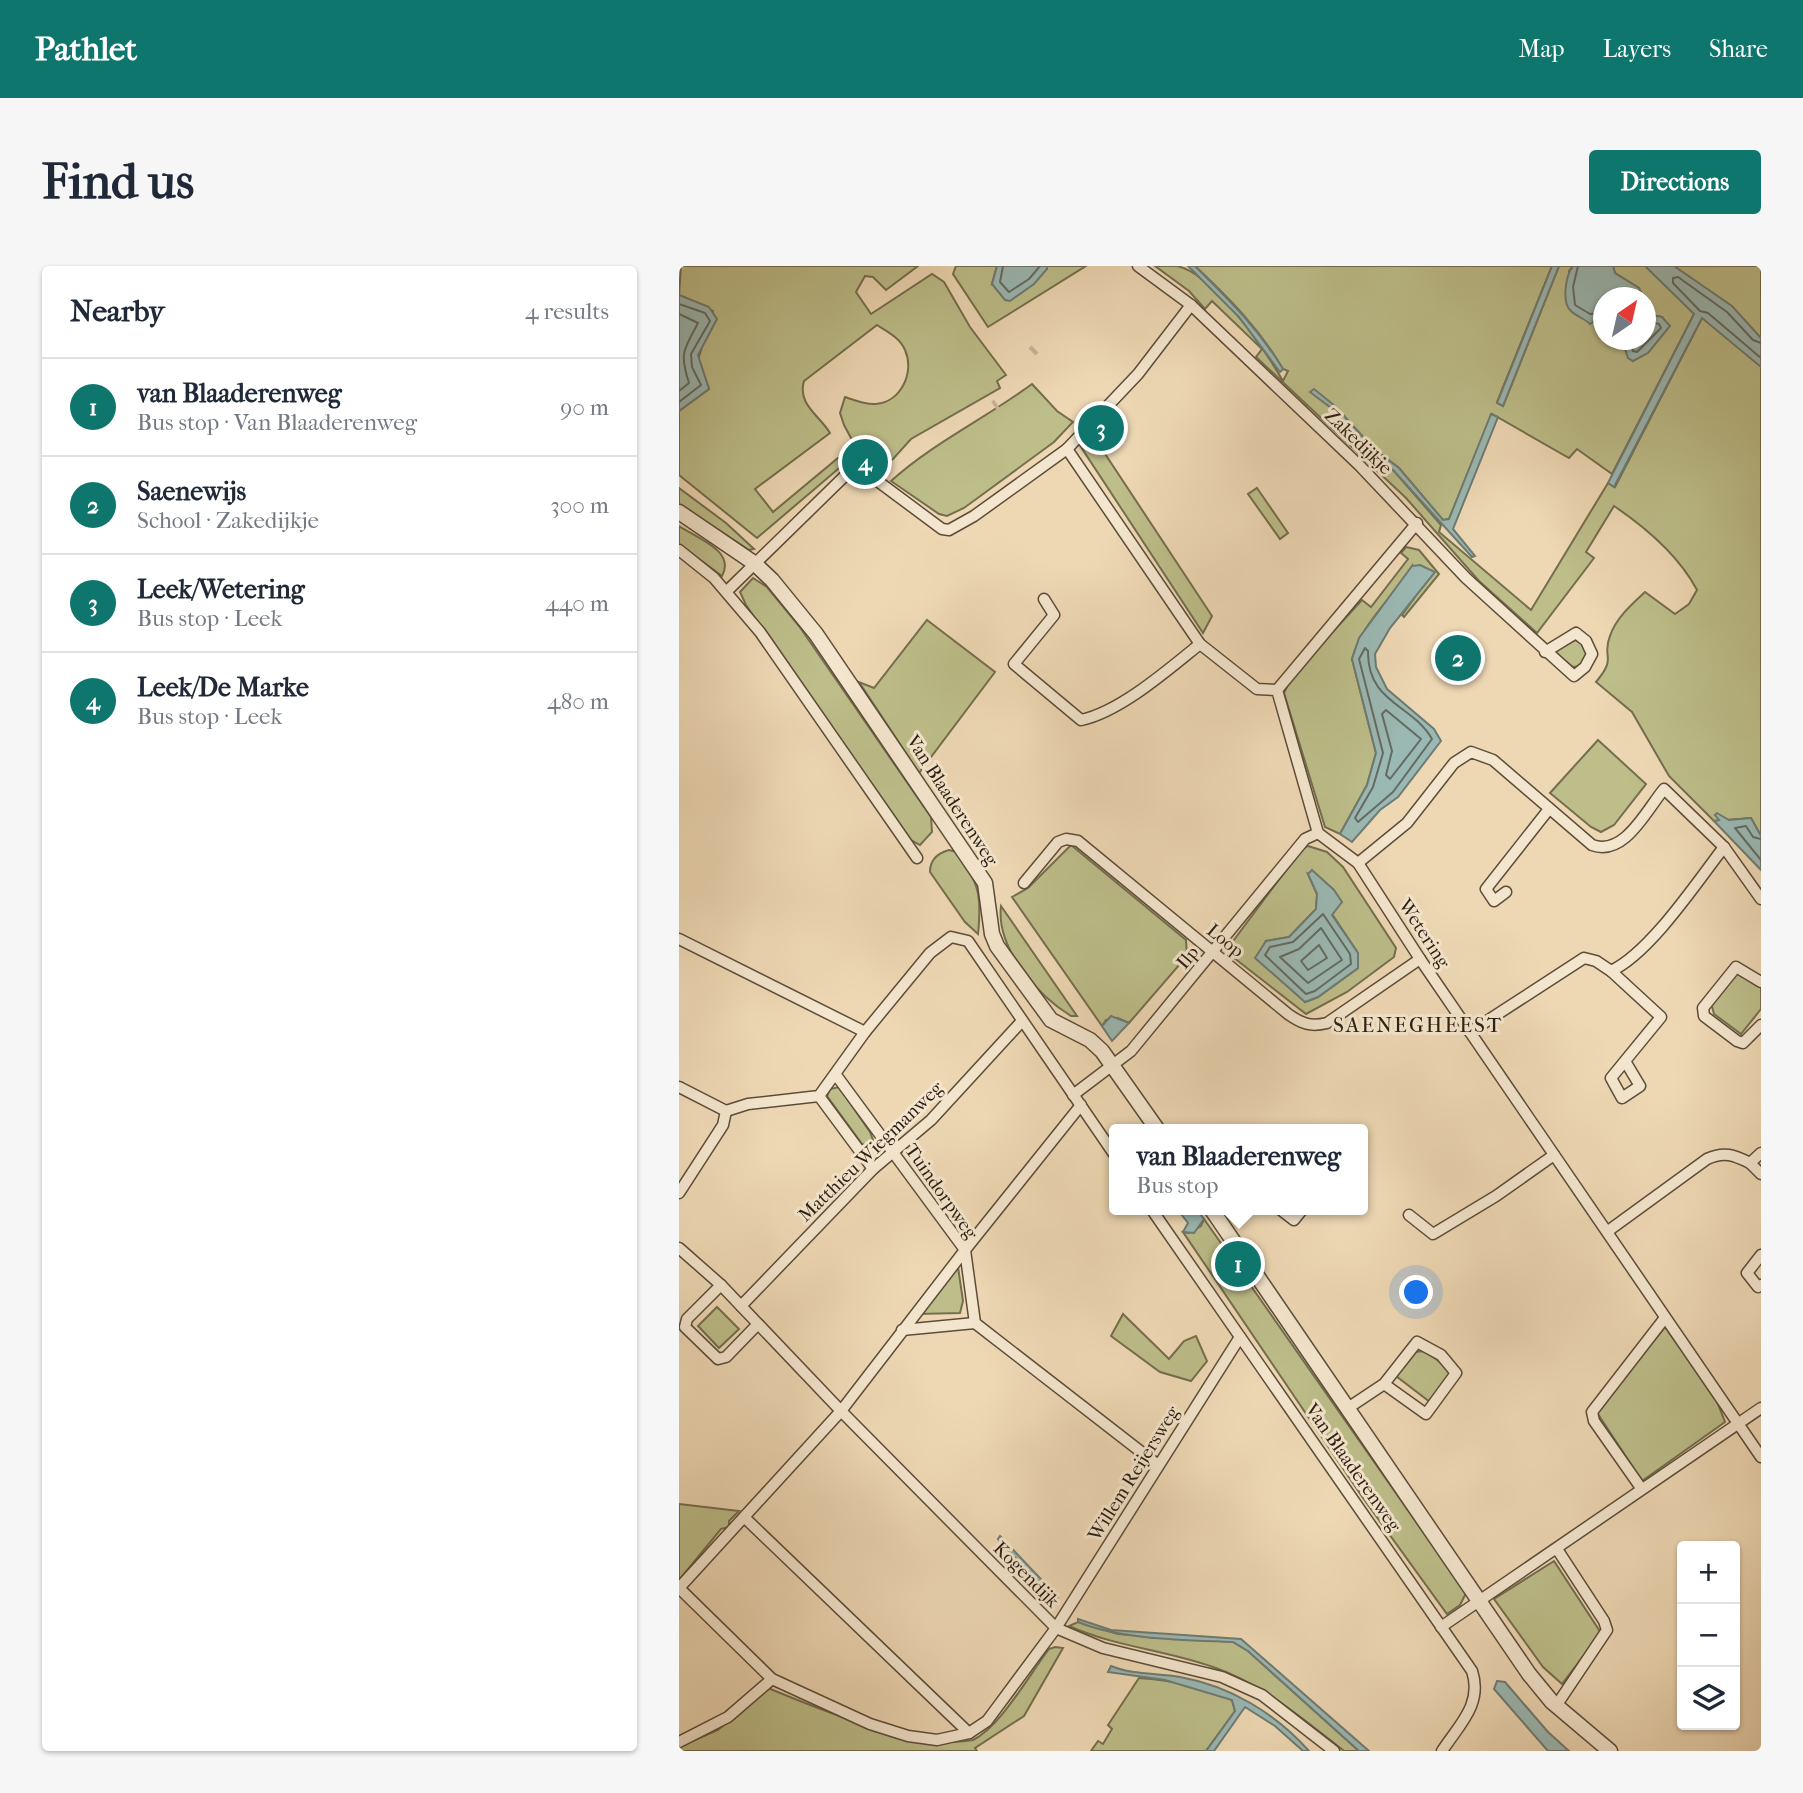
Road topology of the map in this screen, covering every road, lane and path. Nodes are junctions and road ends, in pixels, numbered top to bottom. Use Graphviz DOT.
graph roads {
  1 [pos="1138,266"];
  2 [pos="1192,306"];
  3 [pos="1067,449"];
  4 [pos="679,512"];
  5 [pos="1417,523"];
  6 [pos="679,550"];
  7 [pos="754,563"];
  8 [pos="727,592"];
  9 [pos="1044,599"];
  10 [pos="1200,643"];
  11 [pos="1545,652"];
  12 [pos="1277,690"];
  13 [pos="1549,809"];
  14 [pos="1318,833"];
  15 [pos="1724,847"];
  16 [pos="917,858"];
  17 [pos="1359,863"];
  18 [pos="1024,883"];
  19 [pos="1506,892"];
  20 [pos="1761,899"];
  21 [pos="679,939"];
  22 [pos="1213,952"];
  23 [pos="1420,959"];
  24 [pos="1611,971"];
  25 [pos="1761,982"];
  26 [pos="1022,1021"];
  27 [pos="1761,1025"];
  28 [pos="865,1032"];
  29 [pos="1470,1032"];
  30 [pos="1625,1061"];
  31 [pos="1113,1065"];
  32 [pos="836,1075"];
  33 [pos="679,1087"];
  34 [pos="1073,1095"];
  35 [pos="820,1096"];
  36 [pos="1081,1105"];
  37 [pos="726,1111"];
  38 [pos="1154,1124"];
  39 [pos="1109,1147"];
  40 [pos="893,1150"];
  41 [pos="1761,1153"];
  42 [pos="1553,1155"];
  43 [pos="1750,1163"];
  44 [pos="873,1169"];
  45 [pos="1761,1174"];
  46 [pos="679,1193"];
  47 [pos="1155,1215"];
  48 [pos="1219,1215"];
  49 [pos="1409,1215"];
  50 [pos="1608,1231"];
  51 [pos="679,1248"];
  52 [pos="965,1250"];
  53 [pos="1760,1259"];
  54 [pos="721,1285"];
  55 [pos="1761,1285"];
  56 [pos="741,1306"];
  57 [pos="1664,1319"];
  58 [pos="975,1323"];
  59 [pos="758,1324"];
  60 [pos="902,1330"];
  61 [pos="1240,1337"];
  62 [pos="1384,1384"];
  63 [pos="1348,1408"];
  64 [pos="1761,1408"];
  65 [pos="841,1411"];
  66 [pos="1738,1424"];
  67 [pos="1761,1457"];
  68 [pos="1158,1465"];
  69 [pos="1641,1488"];
  70 [pos="745,1518"];
  71 [pos="1557,1549"];
  72 [pos="679,1588"];
  73 [pos="1480,1601"];
  74 [pos="1441,1627"];
  75 [pos="1056,1628"];
  76 [pos="772,1679"];
  77 [pos="1556,1706"];
  78 [pos="969,1732"];
  79 [pos="679,1742"];
  80 [pos="1334,1751"];
  81 [pos="1441,1751"];
  82 [pos="1610,1751"];
  1 -- 2 [label="street, Zakedijkje"];
  2 -- 3 [label="street"];
  2 -- 5 [label="street, Zakedijkje"];
  3 -- 7 [label="street"];
  3 -- 10 [label="street"];
  4 -- 7 [label="street, Van Blaaderenweg"];
  5 -- 11 [label="street, Zakedijkje"];
  5 -- 12 [label="street"];
  6 -- 8 [label="street"];
  7 -- 8 [label="street"];
  7 -- 31 [label="street, Van Blaaderenweg"];
  8 -- 16 [label="street"];
  9 -- 10 [label="street"];
  10 -- 12 [label="street"];
  12 -- 14 [label="street"];
  13 -- 15 [label="street"];
  13 -- 17 [label="street"];
  13 -- 19 [label="street"];
  14 -- 17 [label="street, Wetering"];
  14 -- 22 [label="street, Ilp"];
  15 -- 20 [label="street"];
  15 -- 24 [label="street"];
  17 -- 23 [label="street, Wetering"];
  18 -- 22 [label="street, Loop"];
  21 -- 28 [label="street"];
  22 -- 23 [label="street, Loop"];
  22 -- 31 [label="street, Ilp"];
  23 -- 29 [label="street, Wetering"];
  24 -- 29 [label="street"];
  24 -- 30 [label="street"];
  25 -- 27 [label="street"];
  26 -- 28 [label="street"];
  26 -- 34 [label="street"];
  26 -- 40 [label="street, Matthieu Wiegmanweg"];
  28 -- 32 [label="street"];
  29 -- 42 [label="street, Wetering"];
  31 -- 34 [label="street, Ilp"];
  31 -- 38 [label="street, Van Blaaderenweg"];
  32 -- 35 [label="street"];
  32 -- 40 [label="street, Tuindorpweg"];
  33 -- 37 [label="street"];
  34 -- 36 [label="street"];
  35 -- 37 [label="street"];
  35 -- 44 [label="street"];
  36 -- 39 [label="street"];
  36 -- 52 [label="street"];
  37 -- 46 [label="street"];
  40 -- 44 [label="street, Matthieu Wiegmanweg"];
  40 -- 52 [label="street, Tuindorpweg"];
  41 -- 43 [label="street"];
  42 -- 49 [label="street"];
  42 -- 50 [label="street, Wetering"];
  43 -- 45 [label="street"];
  43 -- 50 [label="street"];
  44 -- 56 [label="street, Matthieu Wiegmanweg"];
  47 -- 61 [label="street, Van Blaaderenweg"];
  48 -- 63 [label="street, Van Blaaderenweg"];
  50 -- 57 [label="street, Wetering"];
  51 -- 54 [label="street, Kogendijk"];
  52 -- 58 [label="street, Tuindorpweg"];
  52 -- 60 [label="street"];
  53 -- 55 [label="street"];
  54 -- 56 [label="street, Kogendijk"];
  54 -- 59 [label="street"];
  56 -- 59 [label="street, Kogendijk"];
  57 -- 66 [label="street, Wetering"];
  57 -- 69 [label="street"];
  58 -- 60 [label="street"];
  58 -- 68 [label="street"];
  59 -- 65 [label="street, Kogendijk"];
  60 -- 65 [label="street"];
  61 -- 68 [label="street, Willem Reijersweg"];
  61 -- 74 [label="street, Van Blaaderenweg"];
  62 -- 62 [label="street"];
  62 -- 63 [label="street"];
  63 -- 73 [label="street, Van Blaaderenweg"];
  64 -- 66 [label="street"];
  65 -- 70 [label="street"];
  65 -- 75 [label="street, Kogendijk"];
  66 -- 67 [label="street, Wetering"];
  66 -- 69 [label="street"];
  68 -- 75 [label="street, Willem Reijersweg"];
  69 -- 71 [label="street"];
  70 -- 72 [label="street"];
  70 -- 78 [label="street"];
  71 -- 73 [label="street"];
  71 -- 77 [label="street"];
  72 -- 76 [label="street"];
  73 -- 74 [label="street"];
  73 -- 77 [label="street, Van Blaaderenweg"];
  74 -- 81 [label="street, Van Blaaderenweg"];
  75 -- 78 [label="street, Willem Reijersweg"];
  75 -- 80 [label="street, Kogendijk"];
  76 -- 78 [label="street"];
  76 -- 79 [label="street"];
  77 -- 82 [label="street, Van Blaaderenweg"];
}
